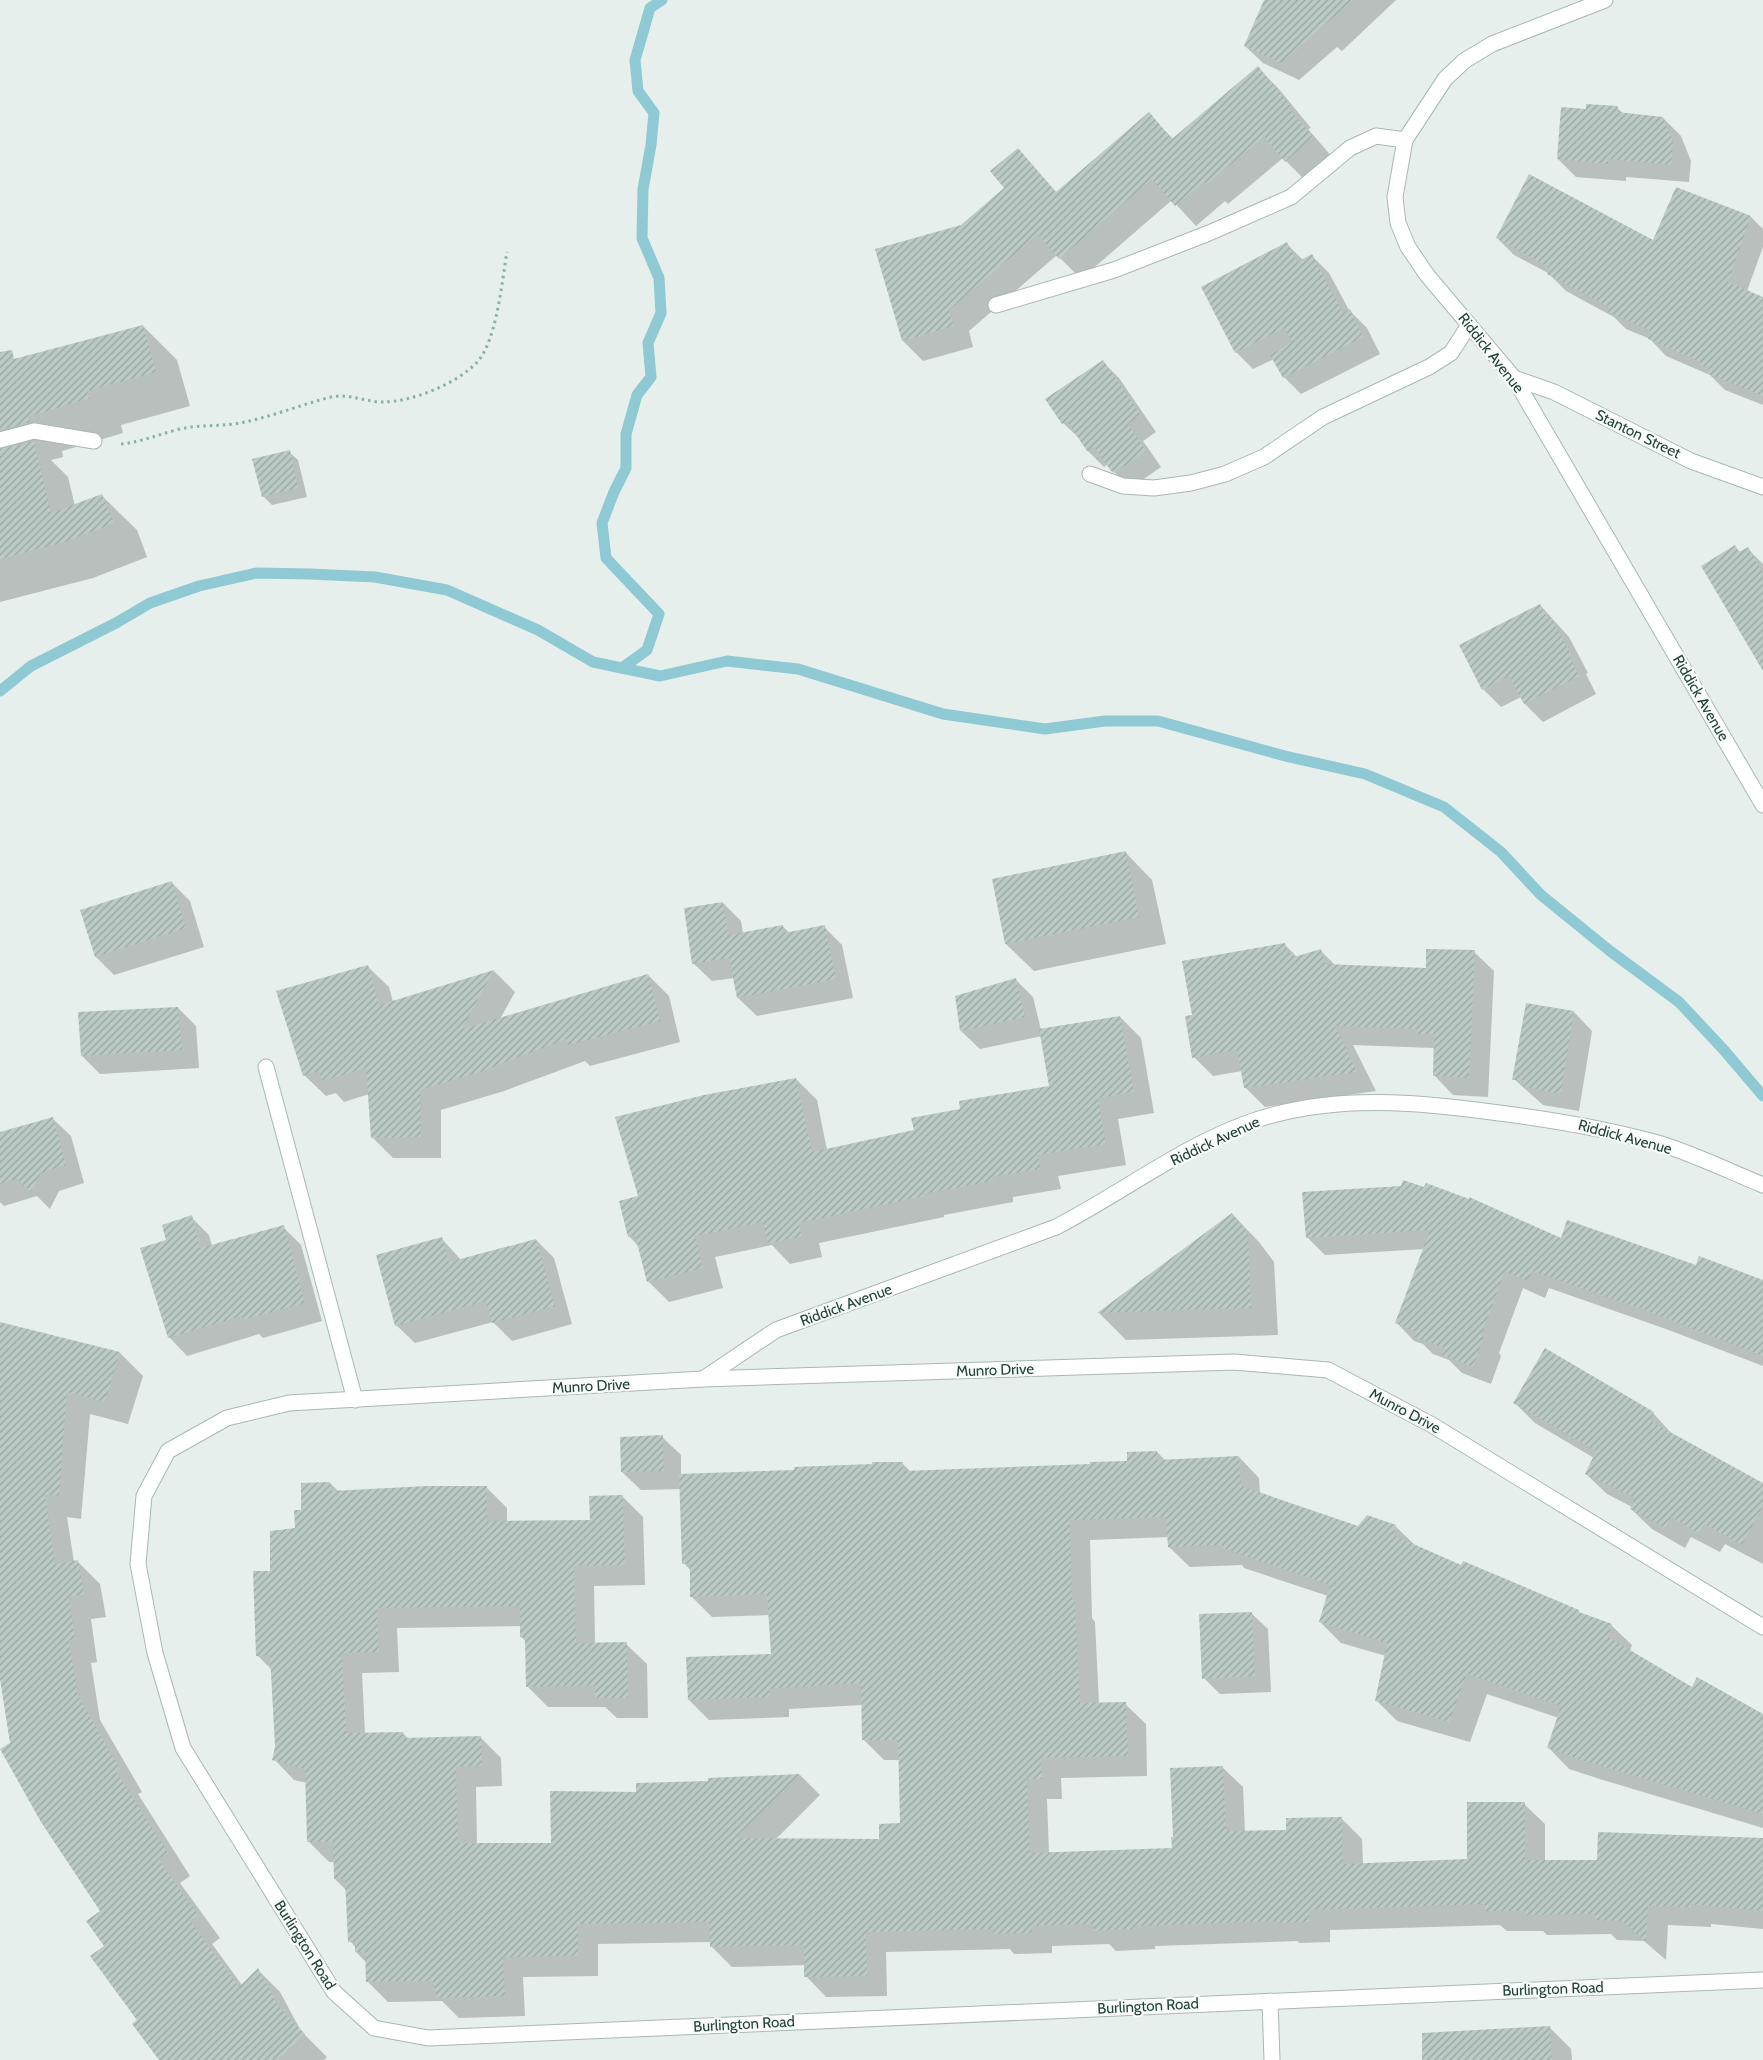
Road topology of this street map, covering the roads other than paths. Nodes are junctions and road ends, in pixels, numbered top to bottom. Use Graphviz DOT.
graph roads {
  1 [pos="1605,0"];
  2 [pos="1405,140"];
  3 [pos="996,305"];
  4 [pos="1469,325"];
  5 [pos="1514,378"];
  6 [pos="0,440"];
  7 [pos="94,441"];
  8 [pos="1090,474"];
  9 [pos="1763,487"];
  10 [pos="1763,805"];
  11 [pos="266,1067"];
  12 [pos="1763,1185"];
  13 [pos="703,1379"];
  14 [pos="355,1400"];
  15 [pos="168,1451"];
  16 [pos="1763,1627"];
  17 [pos="1763,1980"];
  18 [pos="1270,2001"];
  19 [pos="1272,2060"];
  1 -- 2 [label="street, Riddick Avenue"];
  2 -- 3 [label="street"];
  2 -- 4 [label="street, Riddick Avenue"];
  4 -- 5 [label="street, Riddick Avenue"];
  4 -- 8 [label="street"];
  5 -- 9 [label="street, Stanton Street"];
  5 -- 10 [label="street, Riddick Avenue"];
  6 -- 7 [label="street"];
  11 -- 14 [label="street"];
  12 -- 13 [label="street, Riddick Avenue"];
  13 -- 14 [label="street, Munro Drive"];
  13 -- 16 [label="street, Munro Drive"];
  14 -- 15 [label="street, Munro Drive"];
  15 -- 18 [label="street, Burlington Road"];
  17 -- 18 [label="street, Burlington Road"];
  18 -- 19 [label="street"];
}
